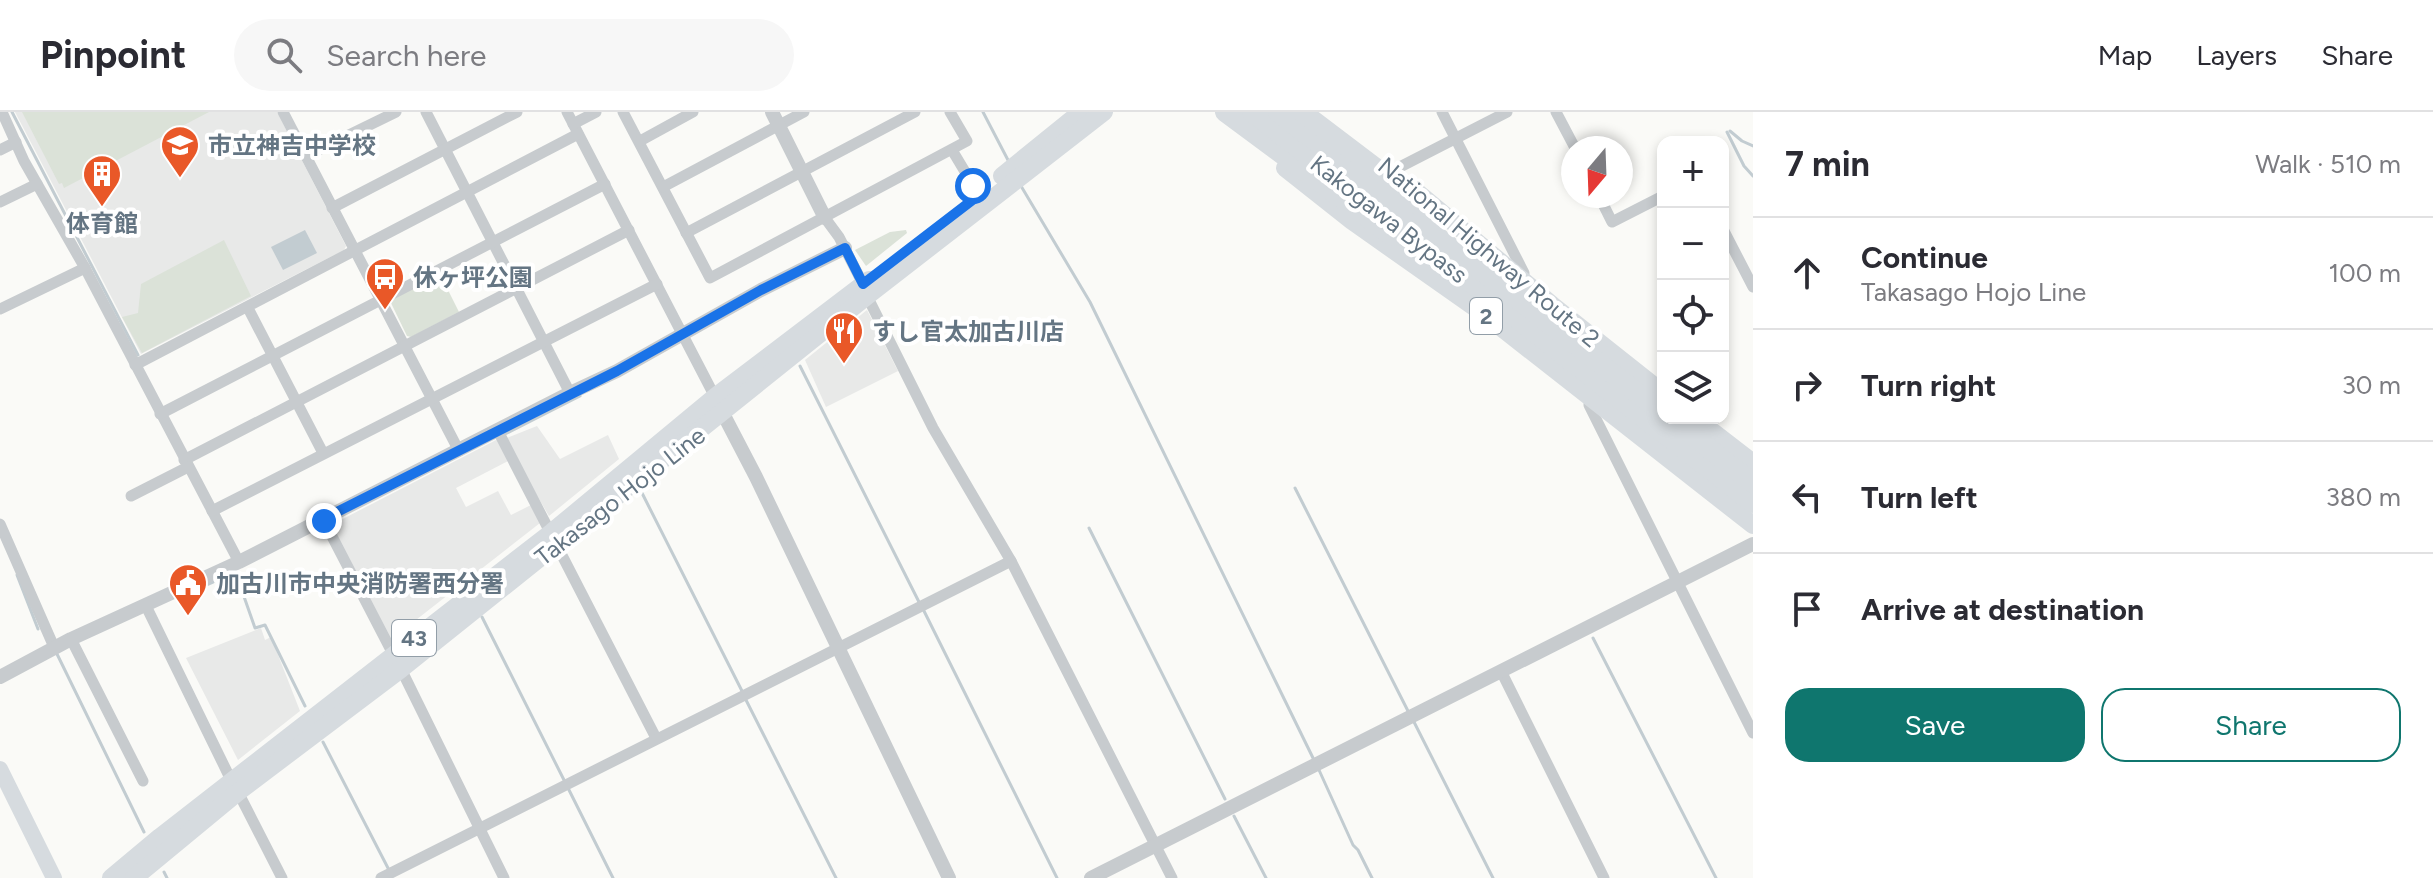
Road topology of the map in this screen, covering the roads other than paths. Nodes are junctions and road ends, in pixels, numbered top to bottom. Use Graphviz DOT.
graph roads {
  1 [pos="2,112"];
  2 [pos="283,112"];
  3 [pos="396,112"];
  4 [pos="426,112"];
  5 [pos="517,112"];
  6 [pos="567,112"];
  7 [pos="596,112"];
  8 [pos="623,112"];
  9 [pos="693,112"];
  10 [pos="804,112"];
  11 [pos="915,112"];
  12 [pos="950,112"];
  13 [pos="1081,112"];
  14 [pos="1104,112"];
  15 [pos="1214,112"];
  16 [pos="1225,112"];
  17 [pos="1252,112"];
  18 [pos="1278,112"];
  19 [pos="1302,112"];
  20 [pos="1315,112"];
  21 [pos="1442,112"];
  22 [pos="1507,112"];
  23 [pos="1556,112"];
  24 [pos="776,119"];
  25 [pos="576,129"];
  26 [pos="1569,136"];
  27 [pos="1456,139"];
  28 [pos="640,141"];
  29 [pos="16,142"];
  30 [pos="0,150"];
  31 [pos="445,150"];
  32 [pos="952,150"];
  33 [pos="306,156"];
  34 [pos="803,171"];
  35 [pos="1392,171"];
  36 [pos="1015,174"];
  37 [pos="37,184"];
  38 [pos="605,184"];
  39 [pos="663,187"];
  40 [pos="467,193"];
  41 [pos="979,195"];
  42 [pos="1657,199"];
  43 [pos="0,202"];
  44 [pos="332,208"];
  45 [pos="1605,208"];
  46 [pos="825,218"];
  47 [pos="629,230"];
  48 [pos="686,233"];
  49 [pos="492,241"];
  50 [pos="1729,241"];
  51 [pos="845,248"];
  52 [pos="355,250"];
  53 [pos="85,268"];
  54 [pos="1479,278"];
  55 [pos="1523,281"];
  56 [pos="657,284"];
  57 [pos="1753,287"];
  58 [pos="517,289"];
  59 [pos="865,290"];
  60 [pos="381,299"];
  61 [pos="248,308"];
  62 [pos="0,309"];
  63 [pos="682,333"];
  64 [pos="543,340"];
  65 [pos="406,347"];
  66 [pos="272,355"];
  67 [pos="135,365"];
  68 [pos="1657,388"];
  69 [pos="570,393"];
  70 [pos="1590,396"];
  71 [pos="432,398"];
  72 [pos="296,403"];
  73 [pos="719,406"];
  74 [pos="1657,409"];
  75 [pos="160,414"];
  76 [pos="1678,424"];
  77 [pos="1703,424"];
  78 [pos="500,434"];
  79 [pos="459,451"];
  80 [pos="323,453"];
  81 [pos="1753,463"];
  82 [pos="186,464"];
  83 [pos="1753,483"];
  84 [pos="131,496"];
  85 [pos="1753,503"];
  86 [pos="212,511"];
  87 [pos="325,522"];
  88 [pos="0,524"];
  89 [pos="1753,525"];
  90 [pos="555,538"];
  91 [pos="1753,544"];
  92 [pos="1011,561"];
  93 [pos="239,562"];
  94 [pos="1677,583"];
  95 [pos="148,609"];
  96 [pos="73,643"];
  97 [pos="836,648"];
  98 [pos="52,649"];
  99 [pos="397,662"];
  100 [pos="1501,671"];
  101 [pos="0,677"];
  102 [pos="1753,733"];
  103 [pos="656,738"];
  104 [pos="0,769"];
  105 [pos="143,781"];
  106 [pos="235,787"];
  107 [pos="479,827"];
  108 [pos="1156,845"];
  109 [pos="390,874"];
  110 [pos="54,878"];
  111 [pos="111,878"];
  112 [pos="134,878"];
  113 [pos="282,878"];
  114 [pos="504,878"];
  115 [pos="949,878"];
  116 [pos="1091,878"];
  117 [pos="1172,878"];
  118 [pos="1604,878"];
  1 -- 29 [label="street"];
  2 -- 33 [label="street"];
  3 -- 33 [label="street"];
  4 -- 31 [label="street"];
  5 -- 31 [label="street"];
  6 -- 25 [label="street"];
  7 -- 25 [label="street"];
  8 -- 28 [label="street"];
  9 -- 28 [label="street"];
  10 -- 24 [label="street"];
  11 -- 34 [label="street"];
  12 -- 32 [label="street"];
  13 -- 36 [label="main road, Takasago Hojo Line / 43"];
  14 -- 36 [label="main road, Takasago Hojo Line / 43"];
  15 -- 70 [label="main road, National Highway Route 2 / 2"];
  16 -- 54 [label="highway"];
  17 -- 54 [label="highway, Kakogawa Bypass / 2"];
  18 -- 54 [label="highway, Kakogawa Bypass / 2"];
  19 -- 54 [label="highway"];
  20 -- 35 [label="main road, National Highway Route 2 / 2"];
  21 -- 27 [label="street"];
  22 -- 27 [label="street"];
  23 -- 26 [label="street"];
  24 -- 34 [label="street"];
  24 -- 39 [label="street"];
  25 -- 38 [label="street"];
  25 -- 40 [label="street"];
  27 -- 35 [label="street"];
  27 -- 55 [label="street"];
  28 -- 39 [label="street"];
  29 -- 30 [label="street"];
  29 -- 37 [label="street"];
  31 -- 40 [label="street"];
  31 -- 44 [label="street"];
  32 -- 41 [label="street"];
  32 -- 46 [label="street"];
  33 -- 44 [label="street"];
  34 -- 46 [label="street"];
  34 -- 48 [label="street"];
  35 -- 55 [label="main road, National Highway Route 2 / 2"];
  36 -- 41 [label="main road, Takasago Hojo Line / 43"];
  36 -- 59 [label="main road, Takasago Hojo Line / 43"];
  37 -- 43 [label="street"];
  37 -- 53 [label="street"];
  38 -- 47 [label="street"];
  38 -- 49 [label="street"];
  39 -- 48 [label="street"];
  40 -- 49 [label="street"];
  40 -- 52 [label="street"];
  41 -- 59 [label="main road, Takasago Hojo Line / 43"];
  42 -- 45 [label="street"];
  44 -- 52 [label="street"];
  46 -- 48 [label="street"];
  46 -- 51 [label="street"];
  47 -- 56 [label="street"];
  47 -- 58 [label="street"];
  49 -- 58 [label="street"];
  49 -- 60 [label="street"];
  50 -- 57 [label="street"];
  51 -- 59 [label="street"];
  51 -- 63 [label="street"];
  52 -- 60 [label="street"];
  52 -- 61 [label="street"];
  53 -- 62 [label="street"];
  53 -- 67 [label="street"];
  54 -- 74 [label="highway, Kakogawa Bypass / 2"];
  54 -- 85 [label="highway, Kakogawa Bypass / 2"];
  55 -- 68 [label="main road, National Highway Route 2 / 2"];
  56 -- 63 [label="street"];
  56 -- 64 [label="street"];
  58 -- 64 [label="street"];
  58 -- 65 [label="street"];
  59 -- 73 [label="main road, Takasago Hojo Line / 43"];
  59 -- 92 [label="street"];
  60 -- 65 [label="street"];
  60 -- 66 [label="street"];
  61 -- 66 [label="street"];
  61 -- 67 [label="street"];
  63 -- 69 [label="street"];
  63 -- 73 [label="street"];
  64 -- 69 [label="street"];
  64 -- 71 [label="street"];
  65 -- 71 [label="street"];
  65 -- 72 [label="street"];
  66 -- 72 [label="street"];
  66 -- 75 [label="street"];
  67 -- 75 [label="street"];
  69 -- 78 [label="street"];
  70 -- 89 [label="main road, National Highway Route 2 / 2"];
  70 -- 94 [label="street"];
  71 -- 79 [label="street"];
  71 -- 80 [label="street"];
  72 -- 80 [label="street"];
  72 -- 82 [label="street"];
  73 -- 90 [label="main road, Takasago Hojo Line / 43"];
  73 -- 97 [label="street"];
  75 -- 82 [label="street"];
  76 -- 83 [label="highway"];
  77 -- 81 [label="main road"];
  78 -- 79 [label="street"];
  78 -- 90 [label="street"];
  79 -- 87 [label="street"];
  80 -- 86 [label="street"];
  82 -- 84 [label="street"];
  82 -- 86 [label="street"];
  86 -- 93 [label="street"];
  87 -- 93 [label="street"];
  87 -- 99 [label="street"];
  88 -- 98 [label="street"];
  90 -- 99 [label="main road, Takasago Hojo Line / 43"];
  90 -- 103 [label="street"];
  91 -- 94 [label="street"];
  92 -- 97 [label="street"];
  92 -- 108 [label="street"];
  93 -- 95 [label="street"];
  94 -- 100 [label="street"];
  94 -- 102 [label="street"];
  95 -- 96 [label="street"];
  95 -- 106 [label="street"];
  96 -- 98 [label="street"];
  96 -- 105 [label="street"];
  97 -- 103 [label="street"];
  97 -- 115 [label="street"];
  98 -- 101 [label="street"];
  99 -- 106 [label="main road, Takasago Hojo Line / 43"];
  99 -- 107 [label="street"];
  100 -- 108 [label="street"];
  100 -- 118 [label="street"];
  103 -- 107 [label="street"];
  104 -- 110 [label="main road"];
  106 -- 111 [label="main road, Takasago Hojo Line / 43"];
  106 -- 112 [label="main road, Takasago Hojo Line / 43"];
  106 -- 113 [label="street"];
  107 -- 109 [label="street"];
  107 -- 114 [label="street"];
  108 -- 116 [label="street"];
  108 -- 117 [label="street"];
}
